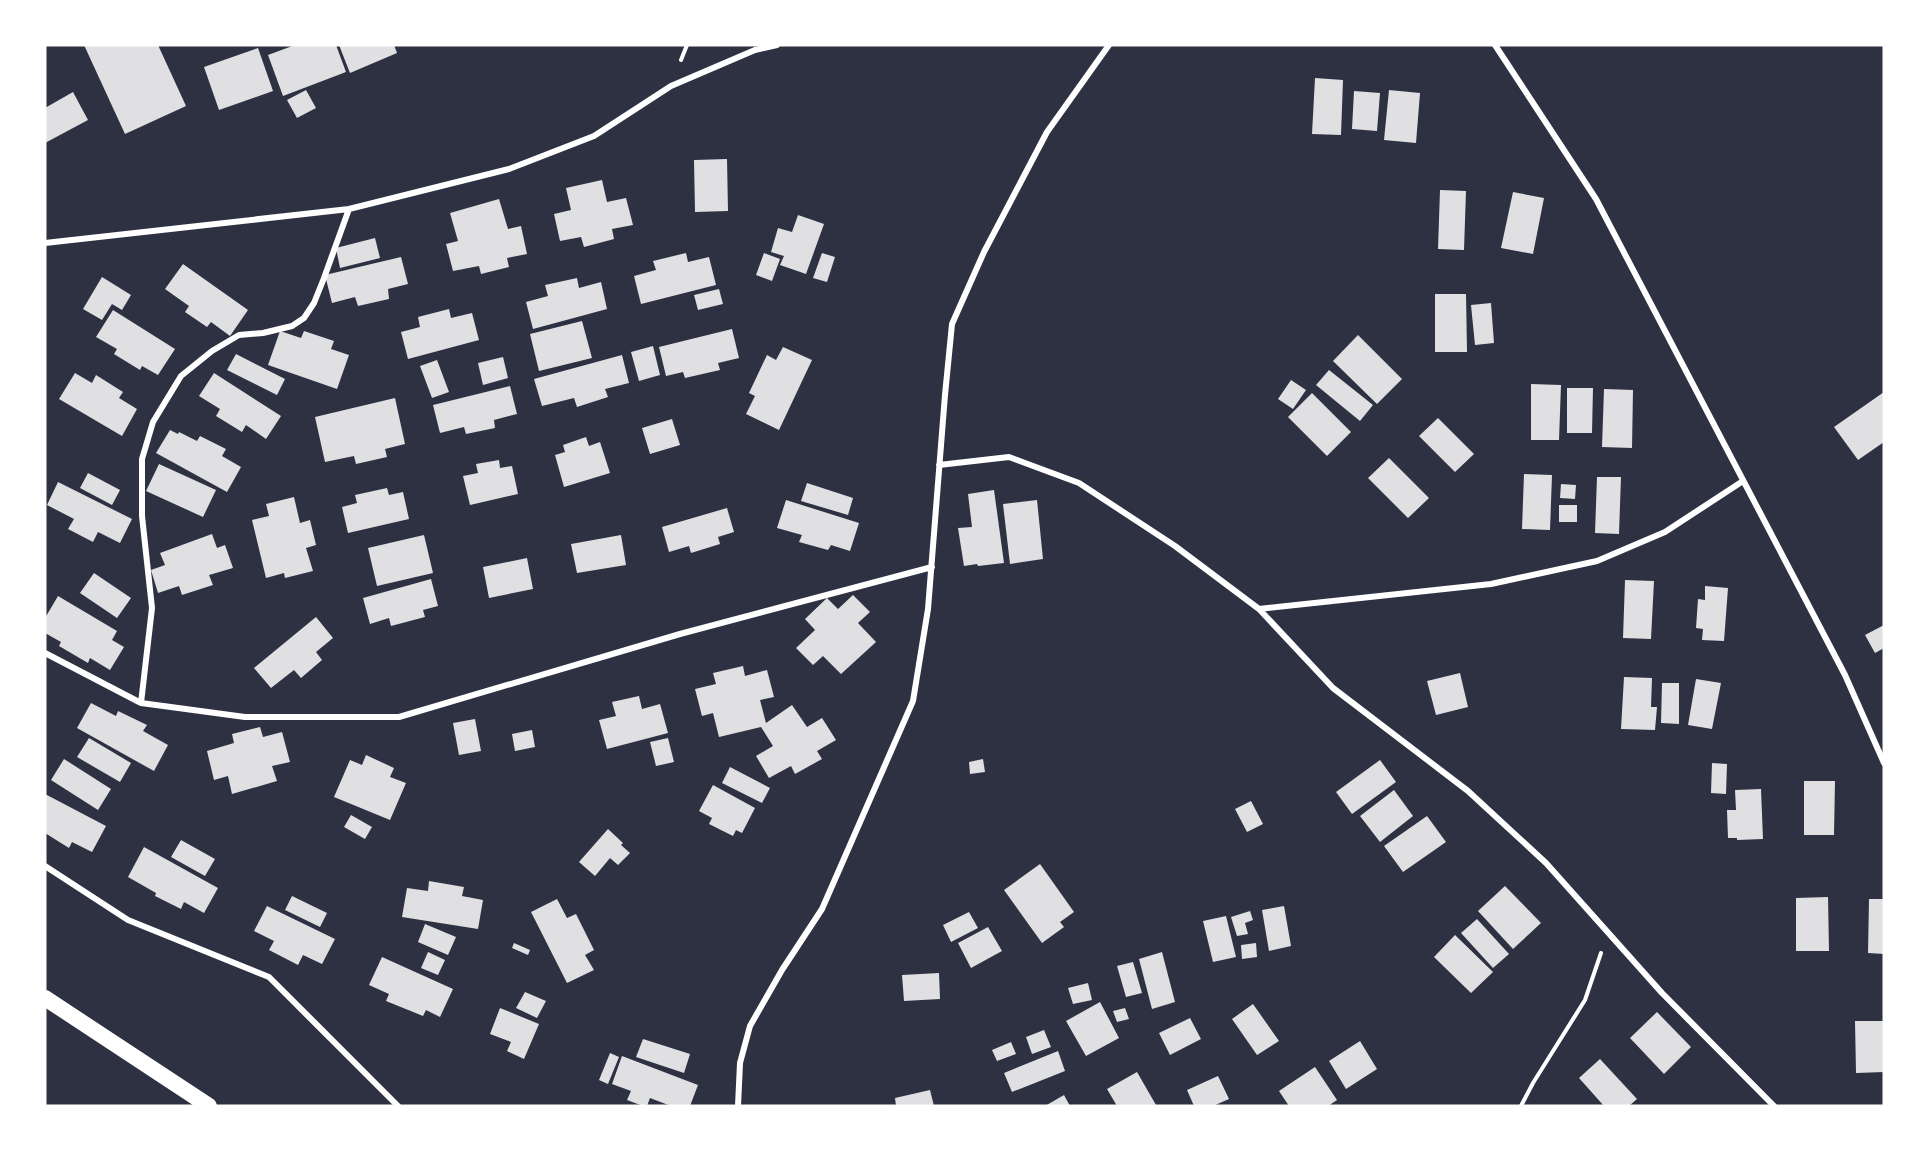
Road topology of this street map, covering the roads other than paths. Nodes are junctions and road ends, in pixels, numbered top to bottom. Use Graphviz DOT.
graph roads {
  1 [pos="777,45"];
  2 [pos="1109,45"];
  3 [pos="1495,45"];
  4 [pos="349,209"];
  5 [pos="45,243"];
  6 [pos="939,465"];
  7 [pos="1743,481"];
  8 [pos="932,567"];
  9 [pos="1259,609"];
  10 [pos="45,653"];
  11 [pos="141,703"];
  12 [pos="1884,763"];
  13 [pos="45,866"];
  14 [pos="45,998"];
  15 [pos="209,1106"];
  16 [pos="398,1106"];
  17 [pos="738,1106"];
  18 [pos="1774,1106"];
  1 -- 4 [label="street"];
  2 -- 6 [label="street"];
  3 -- 7 [label="street"];
  4 -- 5 [label="street"];
  4 -- 11 [label="street"];
  6 -- 8 [label="street"];
  6 -- 9 [label="street"];
  7 -- 9 [label="street"];
  7 -- 12 [label="street"];
  8 -- 11 [label="street"];
  8 -- 17 [label="street"];
  9 -- 18 [label="street"];
  10 -- 11 [label="street"];
  13 -- 16 [label="street"];
  14 -- 15 [label="highway"];
}
